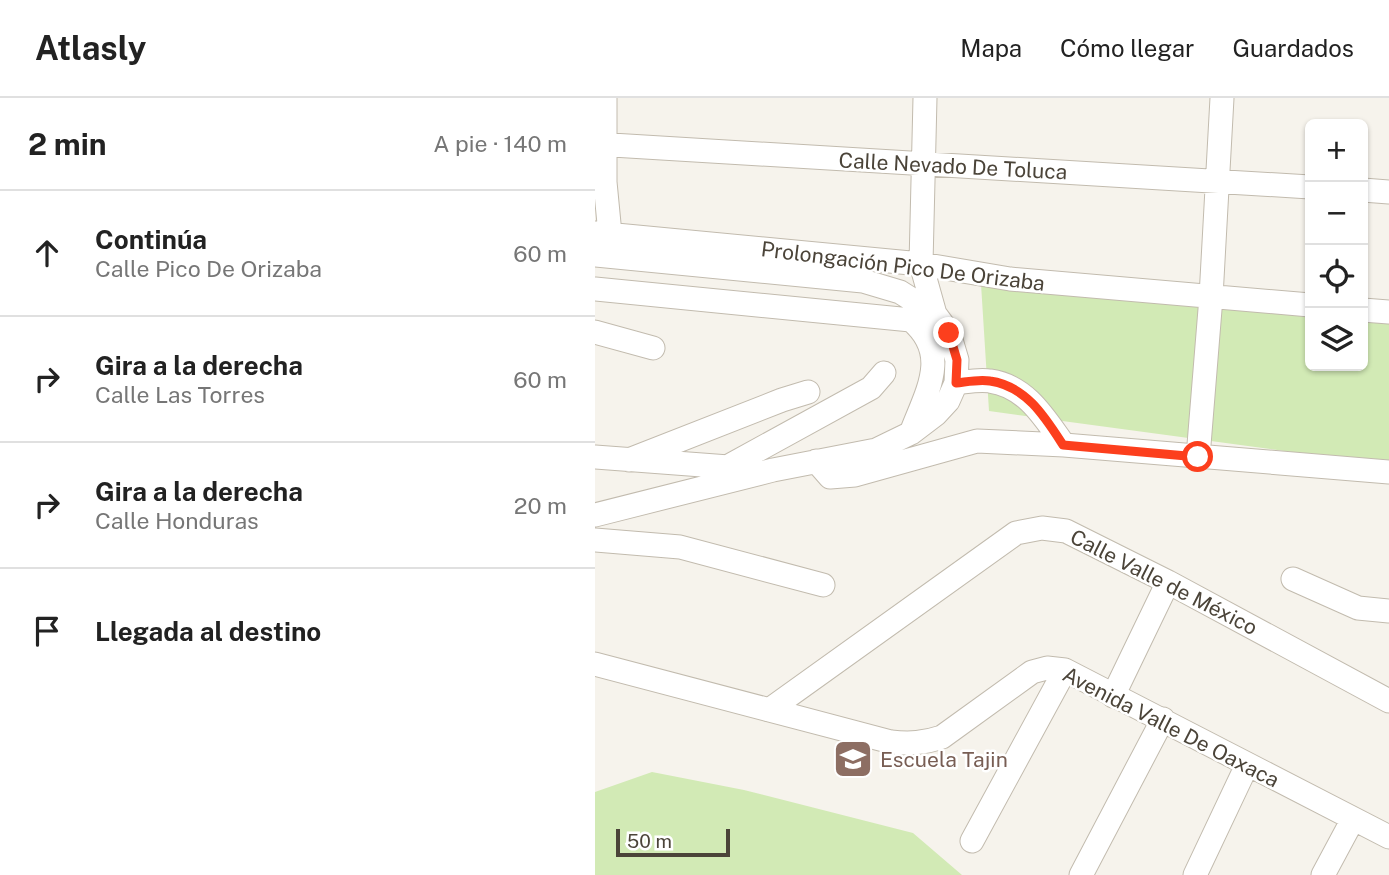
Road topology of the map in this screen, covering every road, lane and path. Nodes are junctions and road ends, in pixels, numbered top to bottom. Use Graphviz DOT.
graph roads {
  1 [pos="604,98"];
  2 [pos="925,98"];
  3 [pos="1222,98"];
  4 [pos="600,144"];
  5 [pos="923,164"];
  6 [pos="1219,182"];
  7 [pos="1305,187"];
  8 [pos="1368,191"];
  9 [pos="1389,192"];
  10 [pos="603,234"];
  11 [pos="595,255"];
  12 [pos="921,264"];
  13 [pos="595,289"];
  14 [pos="1211,297"];
  15 [pos="1305,306"];
  16 [pos="1368,310"];
  17 [pos="1389,312"];
  18 [pos="930,323"];
  19 [pos="595,332"];
  20 [pos="653,348"];
  21 [pos="884,373"];
  22 [pos="956,383"];
  23 [pos="808,392"];
  24 [pos="911,433"];
  25 [pos="1063,445"];
  26 [pos="595,457"];
  27 [pos="1198,457"];
  28 [pos="629,460"];
  29 [pos="816,461"];
  30 [pos="727,467"];
  31 [pos="773,470"];
  32 [pos="1389,472"];
  33 [pos="595,515"];
  34 [pos="595,540"];
  35 [pos="1293,579"];
  36 [pos="1168,582"];
  37 [pos="823,585"];
  38 [pos="1389,611"];
  39 [pos="595,664"];
  40 [pos="1065,670"];
  41 [pos="1114,696"];
  42 [pos="1389,701"];
  43 [pos="769,710"];
  44 [pos="1163,719"];
  45 [pos="1247,765"];
  46 [pos="1353,819"];
  47 [pos="1389,837"];
  48 [pos="972,841"];
  49 [pos="1081,875"];
  50 [pos="1195,875"];
  51 [pos="1323,875"];
  1 -- 4 [label="street"];
  2 -- 5 [label="street"];
  3 -- 6 [label="street"];
  4 -- 5 [label="street, Calle Nevado De Toluca"];
  4 -- 10 [label="street"];
  5 -- 6 [label="street, Calle Nevado De Toluca"];
  5 -- 12 [label="street"];
  6 -- 7 [label="street, Calle Nevado De Toluca"];
  6 -- 14 [label="street"];
  8 -- 9 [label="street"];
  10 -- 12 [label="street, Prolongación Pico De Orizaba"];
  11 -- 18 [label="street, Prolongación Pico De Orizaba"];
  12 -- 14 [label="street, Prolongación Pico De Orizaba"];
  12 -- 18 [label="street"];
  13 -- 18 [label="street"];
  14 -- 15 [label="street, Prolongación Pico De Orizaba"];
  14 -- 27 [label="street"];
  16 -- 17 [label="street"];
  18 -- 22 [label="street"];
  18 -- 24 [label="street"];
  19 -- 20 [label="street"];
  21 -- 30 [label="street"];
  22 -- 24 [label="street"];
  22 -- 25 [label="street"];
  23 -- 28 [label="street"];
  24 -- 29 [label="street"];
  25 -- 27 [label="street"];
  25 -- 29 [label="street"];
  26 -- 28 [label="street"];
  27 -- 32 [label="street"];
  28 -- 30 [label="street"];
  29 -- 31 [label="street"];
  30 -- 31 [label="street"];
  31 -- 33 [label="street"];
  34 -- 37 [label="street"];
  35 -- 38 [label="street"];
  36 -- 41 [label="street"];
  36 -- 42 [label="street, Calle Valle de México"];
  36 -- 43 [label="street, Calle Valle de México"];
  39 -- 43 [label="street, Avenida Valle De Oaxaca"];
  40 -- 41 [label="street, Avenida Valle De Oaxaca"];
  40 -- 43 [label="street, Avenida Valle De Oaxaca"];
  40 -- 48 [label="street"];
  41 -- 44 [label="street, Avenida Valle De Oaxaca"];
  44 -- 45 [label="street, Avenida Valle De Oaxaca"];
  44 -- 49 [label="street"];
  45 -- 46 [label="street, Avenida Valle De Oaxaca"];
  45 -- 50 [label="street"];
  46 -- 47 [label="street, Avenida Valle De Oaxaca"];
  46 -- 51 [label="street"];
}
